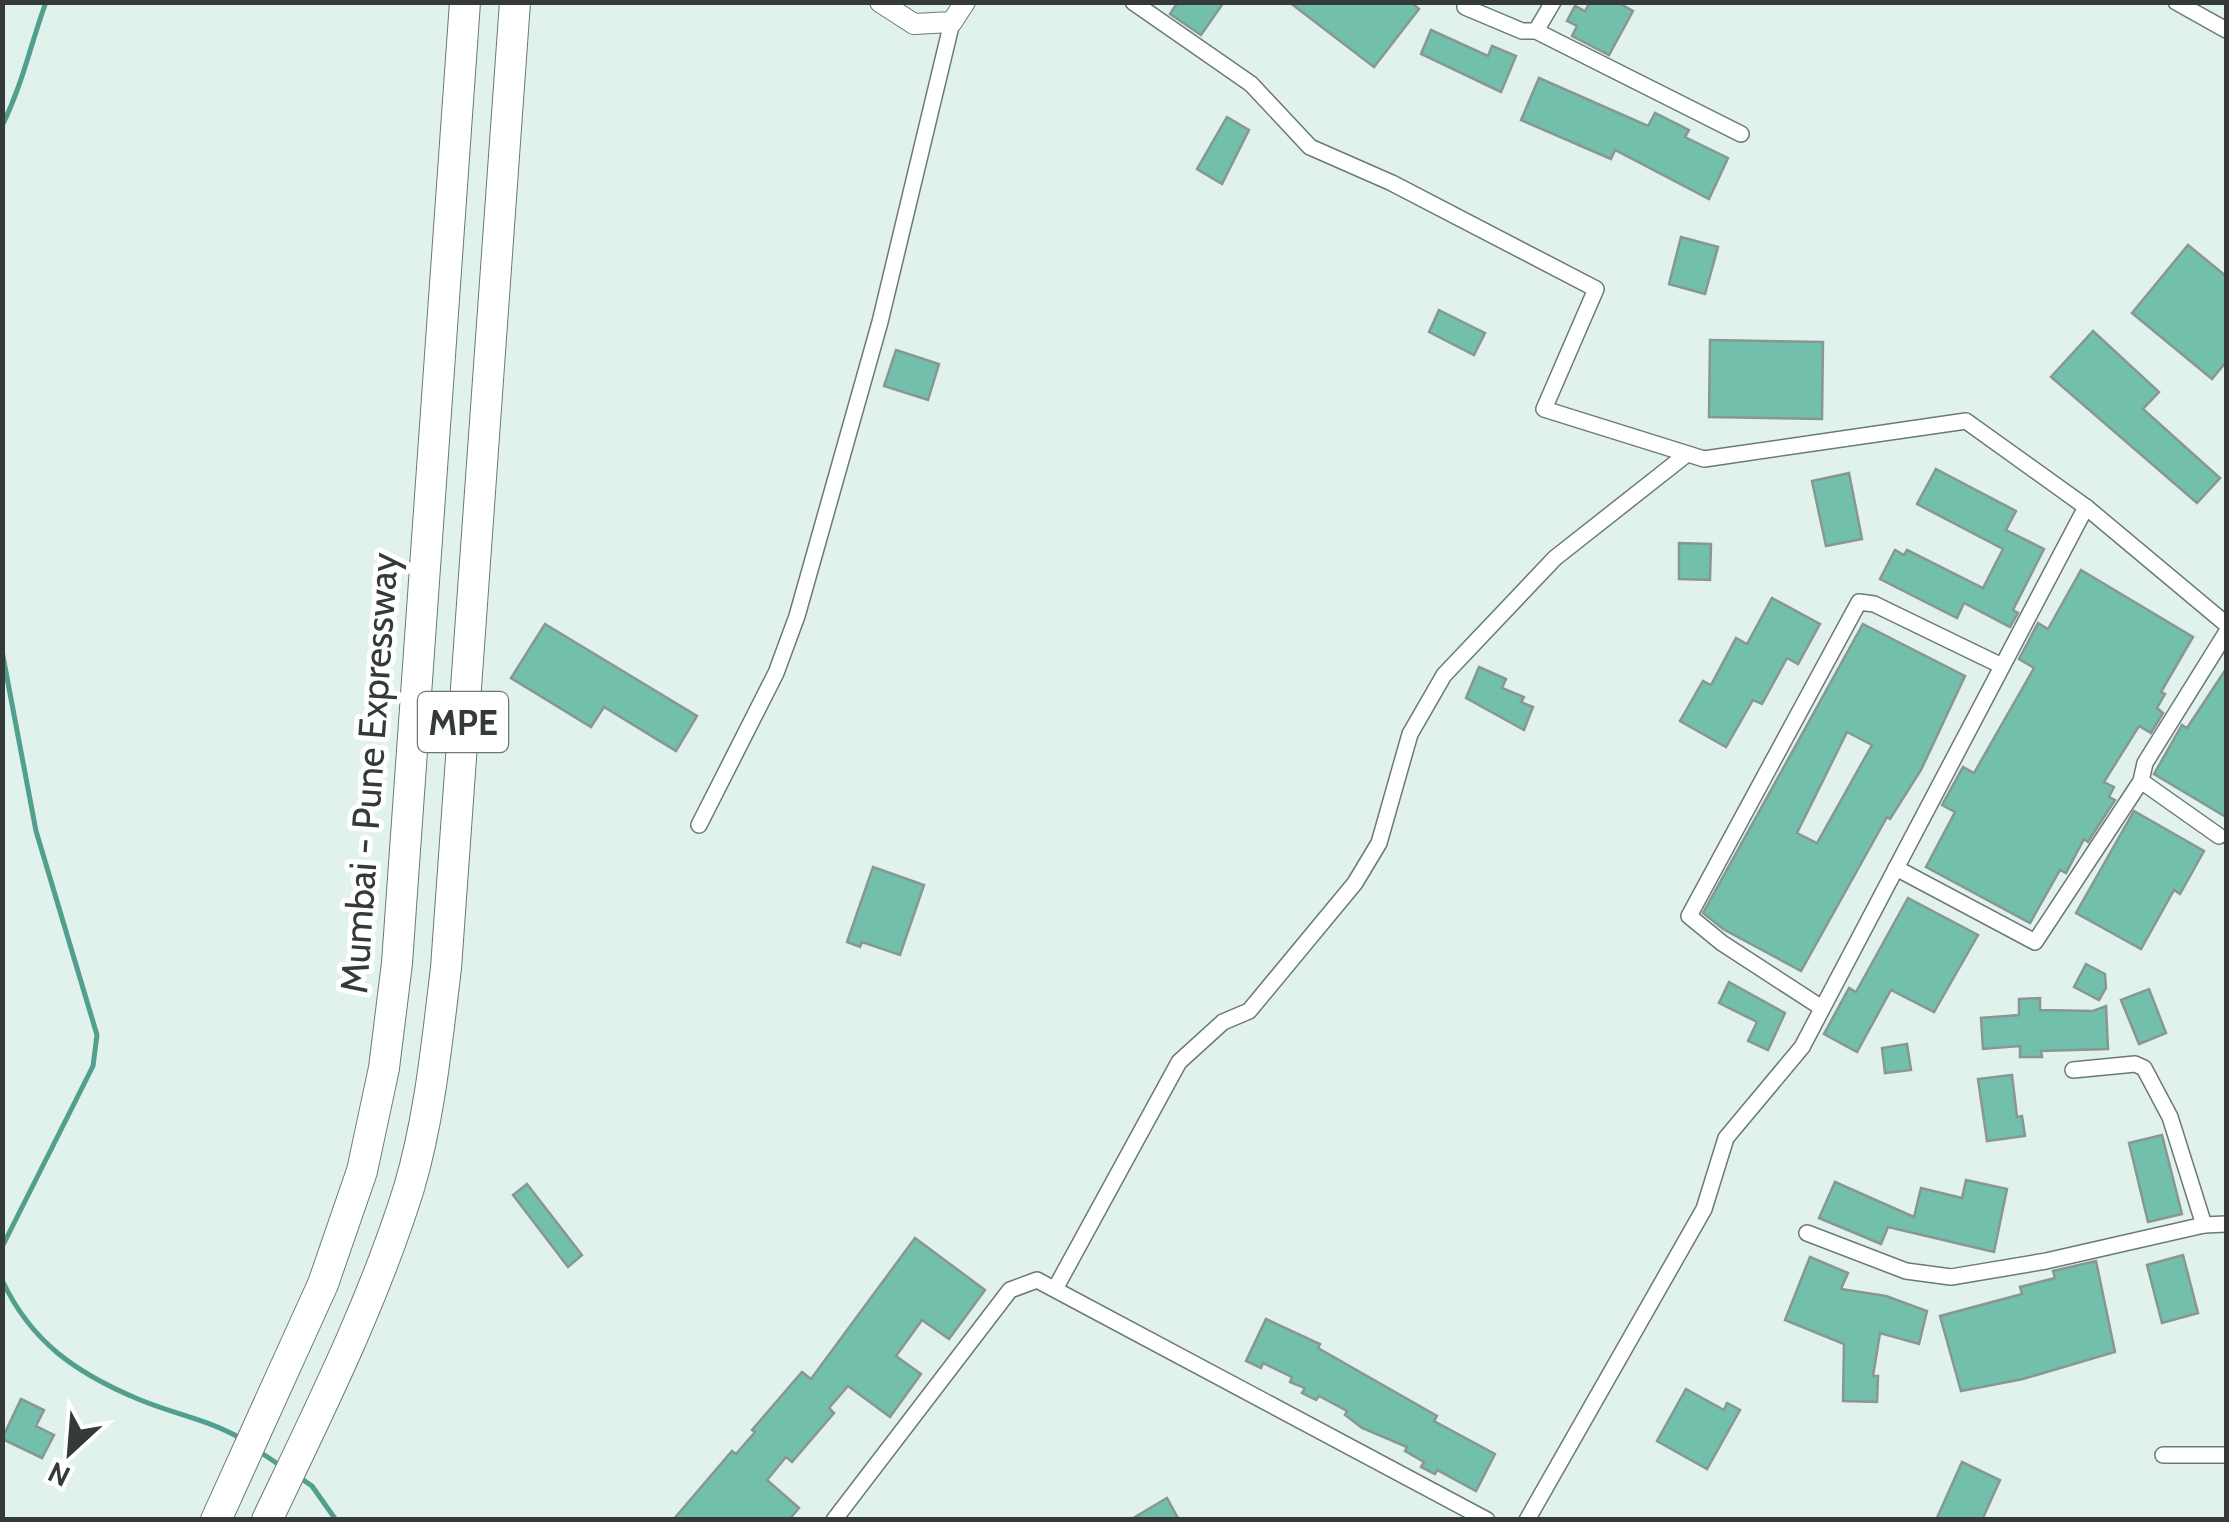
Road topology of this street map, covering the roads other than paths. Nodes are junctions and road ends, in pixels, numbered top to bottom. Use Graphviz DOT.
graph roads {
  1 [pos="465,2"];
  2 [pos="514,2"];
  3 [pos="880,2"];
  4 [pos="965,2"];
  5 [pos="1133,2"];
  6 [pos="1553,2"];
  7 [pos="2176,2"];
  8 [pos="1465,6"];
  9 [pos="952,22"];
  10 [pos="2226,30"];
  11 [pos="1536,31"];
  12 [pos="1741,134"];
  13 [pos="1687,454"];
  14 [pos="2086,507"];
  15 [pos="2226,624"];
  16 [pos="2226,633"];
  17 [pos="2002,666"];
  18 [pos="2141,780"];
  19 [pos="698,825"];
  20 [pos="2218,836"];
  21 [pos="1896,868"];
  22 [pos="1822,1008"];
  23 [pos="2073,1070"];
  24 [pos="2204,1224"];
  25 [pos="2226,1224"];
  26 [pos="1806,1232"];
  27 [pos="1054,1289"];
  28 [pos="2163,1454"];
  29 [pos="2226,1455"];
  30 [pos="216,1520"];
  31 [pos="268,1520"];
  32 [pos="834,1520"];
  33 [pos="1487,1520"];
  34 [pos="1527,1520"];
  1 -- 30 [label="highway, Mumbai - Pune Expressway / MPE"];
  2 -- 31 [label="highway, MPE"];
  3 -- 9 [label="street"];
  4 -- 9 [label="street"];
  5 -- 13 [label="street"];
  6 -- 11 [label="street"];
  7 -- 10 [label="street"];
  8 -- 11 [label="street"];
  9 -- 19 [label="street"];
  11 -- 12 [label="street"];
  13 -- 14 [label="street"];
  13 -- 27 [label="street"];
  14 -- 15 [label="street"];
  14 -- 17 [label="street"];
  16 -- 18 [label="street"];
  17 -- 21 [label="street"];
  17 -- 22 [label="street"];
  18 -- 20 [label="street"];
  18 -- 21 [label="street"];
  21 -- 22 [label="street"];
  22 -- 34 [label="street"];
  23 -- 24 [label="street"];
  24 -- 25 [label="street"];
  24 -- 26 [label="street"];
  27 -- 32 [label="street"];
  27 -- 33 [label="street"];
  28 -- 29 [label="street"];
}
